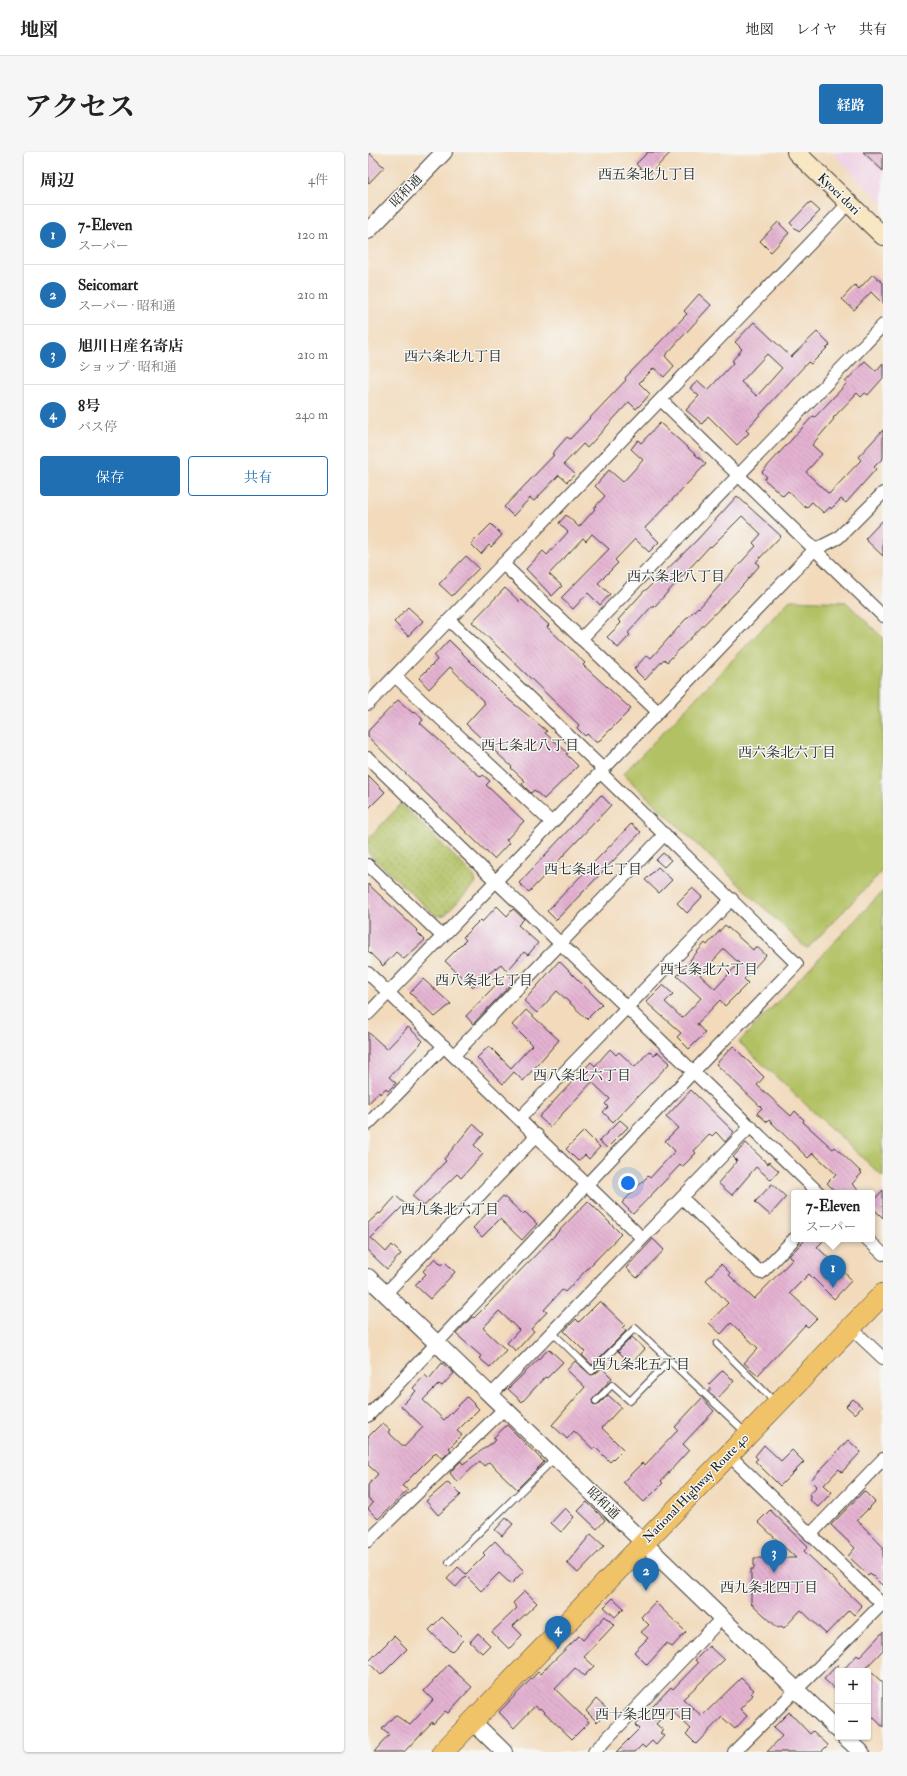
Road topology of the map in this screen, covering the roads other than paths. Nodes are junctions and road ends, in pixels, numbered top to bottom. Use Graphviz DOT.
graph roads {
  1 [pos="444,152"];
  2 [pos="796,152"];
  3 [pos="849,203"];
  4 [pos="368,231"];
  5 [pos="883,236"];
  6 [pos="883,325"];
  7 [pos="661,400"];
  8 [pos="738,474"];
  9 [pos="883,493"];
  10 [pos="814,550"];
  11 [pos="503,564"];
  12 [pos="883,616"];
  13 [pos="449,620"];
  14 [pos="581,639"];
  15 [pos="395,676"];
  16 [pos="368,704"];
  17 [pos="658,712"];
  18 [pos="368,758"];
  19 [pos="602,770"];
  20 [pos="552,822"];
  21 [pos="665,834"];
  22 [pos="368,865"];
  23 [pos="496,881"];
  24 [pos="732,899"];
  25 [pos="442,936"];
  26 [pos="561,942"];
  27 [pos="368,973"];
  28 [pos="388,993"];
  29 [pos="628,1006"];
  30 [pos="368,1014"];
  31 [pos="444,1046"];
  32 [pos="454,1055"];
  33 [pos="694,1070"];
  34 [pos="520,1118"];
  35 [pos="368,1124"];
  36 [pos="751,1126"];
  37 [pos="537,1135"];
  38 [pos="587,1184"];
  39 [pos="817,1190"];
  40 [pos="682,1198"];
  41 [pos="642,1238"];
  42 [pos="791,1242"];
  43 [pos="870,1242"];
  44 [pos="883,1254"];
  45 [pos="368,1278"];
  46 [pos="385,1294"];
  47 [pos="883,1294"];
  48 [pos="851,1328"];
  49 [pos="552,1332"];
  50 [pos="436,1343"];
  51 [pos="717,1344"];
  52 [pos="883,1358"];
  53 [pos="669,1361"];
  54 [pos="490,1396"];
  55 [pos="596,1401"];
  56 [pos="777,1404"];
  57 [pos="504,1408"];
  58 [pos="368,1416"];
  59 [pos="748,1435"];
  60 [pos="728,1455"];
  61 [pos="556,1457"];
  62 [pos="883,1459"];
  63 [pos="810,1535"];
  64 [pos="368,1541"];
  65 [pos="643,1542"];
  66 [pos="449,1562"];
  67 [pos="883,1604"];
  68 [pos="722,1618"];
  69 [pos="795,1689"];
  70 [pos="472,1721"];
  71 [pos="835,1727"];
  72 [pos="848,1740"];
  73 [pos="443,1752"];
  74 [pos="504,1752"];
  75 [pos="594,1752"];
  76 [pos="734,1752"];
  77 [pos="861,1752"];
  1 -- 4 [label="street, 昭和通"];
  2 -- 3 [label="main road, Kyoei dori"];
  3 -- 5 [label="main road, Kyoei dori"];
  3 -- 7 [label="street"];
  6 -- 8 [label="street"];
  7 -- 8 [label="street"];
  7 -- 11 [label="street"];
  8 -- 10 [label="street"];
  8 -- 14 [label="street"];
  9 -- 10 [label="street"];
  10 -- 12 [label="street"];
  10 -- 17 [label="street"];
  11 -- 13 [label="street"];
  11 -- 14 [label="street"];
  13 -- 15 [label="street"];
  13 -- 19 [label="street"];
  14 -- 17 [label="street"];
  15 -- 16 [label="street"];
  15 -- 20 [label="street"];
  17 -- 19 [label="street"];
  18 -- 23 [label="street"];
  19 -- 20 [label="street"];
  19 -- 21 [label="street"];
  20 -- 23 [label="street"];
  21 -- 24 [label="street"];
  21 -- 26 [label="street"];
  22 -- 25 [label="street"];
  23 -- 25 [label="street"];
  23 -- 26 [label="street"];
  24 -- 29 [label="street"];
  24 -- 33 [label="street"];
  25 -- 28 [label="street"];
  26 -- 29 [label="street"];
  26 -- 32 [label="street"];
  27 -- 28 [label="street"];
  28 -- 30 [label="street"];
  28 -- 31 [label="street"];
  29 -- 33 [label="street"];
  29 -- 34 [label="street"];
  31 -- 32 [label="street"];
  31 -- 35 [label="street"];
  32 -- 34 [label="street"];
  33 -- 36 [label="street"];
  33 -- 38 [label="street"];
  34 -- 37 [label="street"];
  36 -- 39 [label="street"];
  36 -- 40 [label="street"];
  37 -- 38 [label="street"];
  37 -- 46 [label="street"];
  38 -- 41 [label="street"];
  38 -- 50 [label="street"];
  40 -- 41 [label="street"];
  40 -- 42 [label="street"];
  41 -- 49 [label="street"];
  43 -- 44 [label="street"];
  45 -- 46 [label="street, 昭和通"];
  46 -- 50 [label="street, 昭和通"];
  47 -- 48 [label="highway, National Highway Route 40"];
  48 -- 52 [label="street"];
  48 -- 56 [label="highway, National Highway Route 40"];
  49 -- 53 [label="lane"];
  49 -- 54 [label="street"];
  50 -- 54 [label="street, 昭和通"];
  50 -- 58 [label="street"];
  51 -- 56 [label="lane"];
  53 -- 55 [label="lane"];
  53 -- 59 [label="lane"];
  54 -- 57 [label="street, 昭和通"];
  56 -- 59 [label="highway, National Highway Route 40"];
  57 -- 61 [label="street, 昭和通"];
  57 -- 64 [label="street"];
  59 -- 60 [label="highway, National Highway Route 40"];
  60 -- 63 [label="street"];
  60 -- 65 [label="highway, National Highway Route 40"];
  61 -- 65 [label="street, 昭和通"];
  61 -- 66 [label="lane"];
  62 -- 63 [label="street"];
  63 -- 67 [label="street"];
  65 -- 68 [label="street, 昭和通"];
  65 -- 70 [label="highway, National Highway Route 40"];
  67 -- 69 [label="street"];
  68 -- 69 [label="street, 昭和通"];
  68 -- 75 [label="street"];
  69 -- 71 [label="street, 昭和通"];
  69 -- 76 [label="street"];
  70 -- 73 [label="highway, National Highway Route 40"];
  70 -- 74 [label="street"];
  72 -- 77 [label="street"];
}
